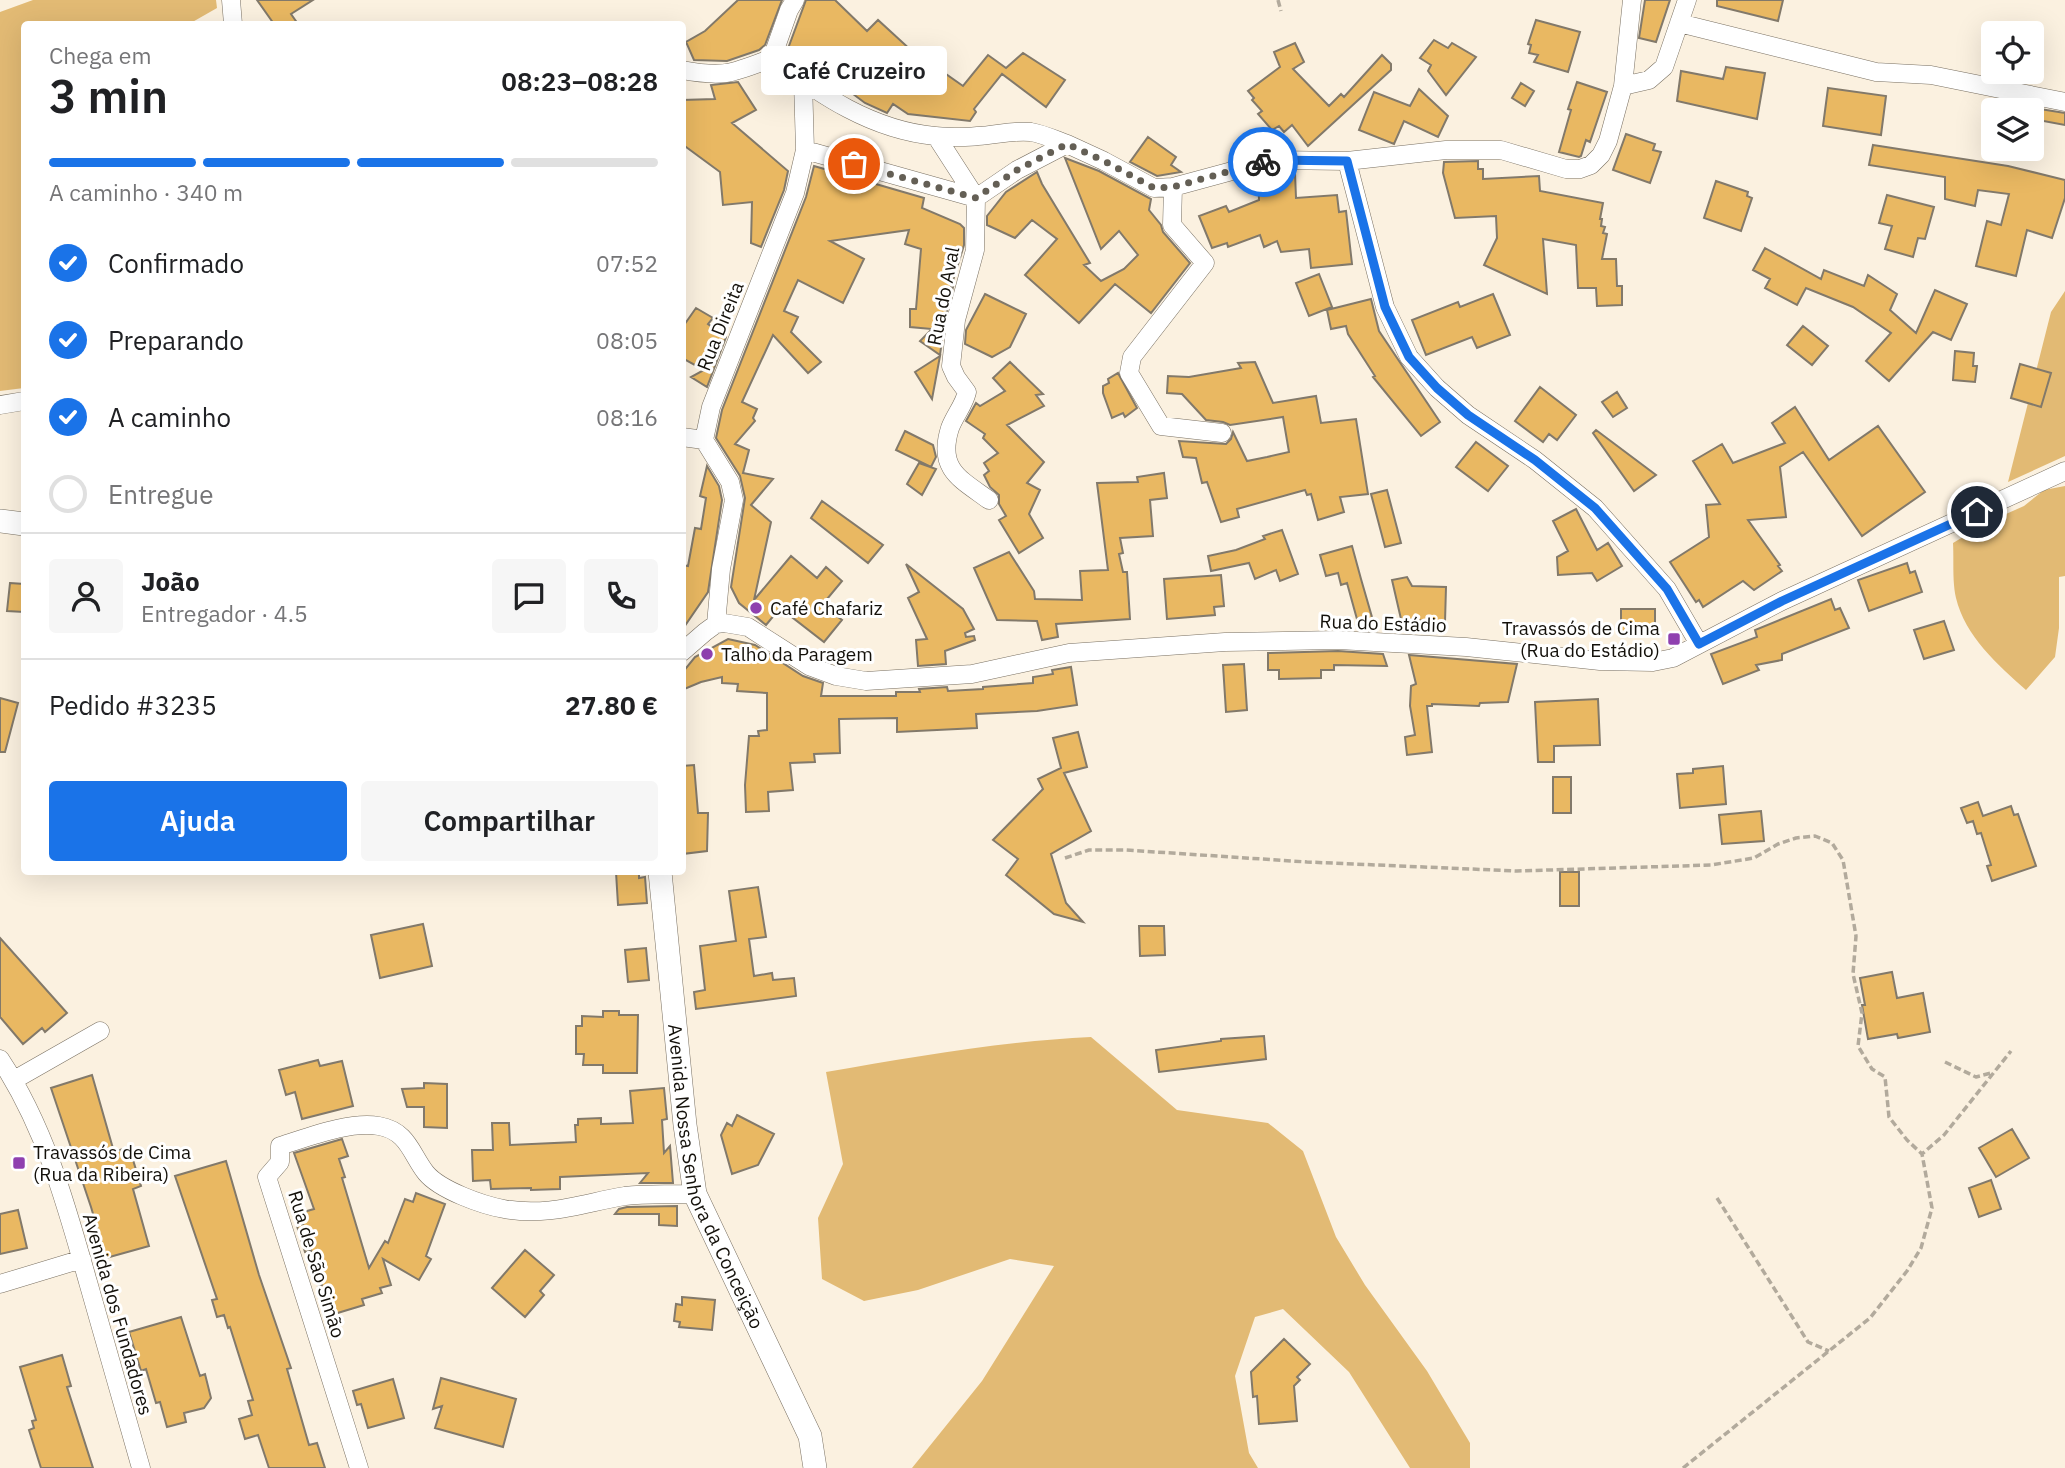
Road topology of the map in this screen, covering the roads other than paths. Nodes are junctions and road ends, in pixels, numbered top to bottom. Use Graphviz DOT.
graph roads {
  1 [pos="231,0"];
  2 [pos="795,0"];
  3 [pos="1632,0"];
  4 [pos="1687,0"];
  5 [pos="233,21"];
  6 [pos="1679,23"];
  7 [pos="772,58"];
  8 [pos="686,71"];
  9 [pos="803,81"];
  10 [pos="1623,86"];
  11 [pos="2065,102"];
  12 [pos="936,136"];
  13 [pos="1067,144"];
  14 [pos="805,150"];
  15 [pos="1347,161"];
  16 [pos="1173,187"];
  17 [pos="976,198"];
  18 [pos="21,402"];
  19 [pos="0,405"];
  20 [pos="1222,433"];
  21 [pos="686,438"];
  22 [pos="704,440"];
  23 [pos="2065,471"];
  24 [pos="989,500"];
  25 [pos="0,521"];
  26 [pos="21,524"];
  27 [pos="716,624"];
  28 [pos="1699,644"];
  29 [pos="686,649"];
  30 [pos="660,875"];
  31 [pos="100,1031"];
  32 [pos="0,1059"];
  33 [pos="14,1080"];
  34 [pos="695,1194"];
  35 [pos="82,1259"];
  36 [pos="0,1284"];
  37 [pos="141,1468"];
  38 [pos="359,1468"];
  39 [pos="815,1468"];
  1 -- 5 [label="street"];
  2 -- 7 [label="street"];
  3 -- 10 [label="street"];
  4 -- 6 [label="street"];
  6 -- 10 [label="street"];
  6 -- 11 [label="street"];
  7 -- 8 [label="street"];
  7 -- 9 [label="street"];
  9 -- 12 [label="street"];
  9 -- 14 [label="street, Rua Direita"];
  10 -- 15 [label="street"];
  12 -- 13 [label="street"];
  12 -- 17 [label="street"];
  13 -- 16 [label="street"];
  13 -- 17 [label="street"];
  14 -- 17 [label="street"];
  14 -- 22 [label="street, Rua Direita"];
  15 -- 16 [label="street"];
  15 -- 28 [label="street"];
  16 -- 20 [label="street"];
  17 -- 24 [label="street, Rua do Aval"];
  18 -- 19 [label="street"];
  21 -- 22 [label="street"];
  22 -- 27 [label="street"];
  23 -- 28 [label="street, Rua do Estádio"];
  25 -- 26 [label="street"];
  27 -- 28 [label="street, Rua do Estádio"];
  27 -- 29 [label="street"];
  30 -- 34 [label="street, Avenida Nossa Senhora da Conceição"];
  31 -- 33 [label="street"];
  32 -- 33 [label="street, Avenida dos Fundadores"];
  33 -- 35 [label="street, Avenida dos Fundadores"];
  34 -- 38 [label="street, Rua de São Simão"];
  34 -- 39 [label="street, Avenida Nossa Senhora da Conceição"];
  35 -- 36 [label="street"];
  35 -- 37 [label="street, Avenida dos Fundadores"];
}
